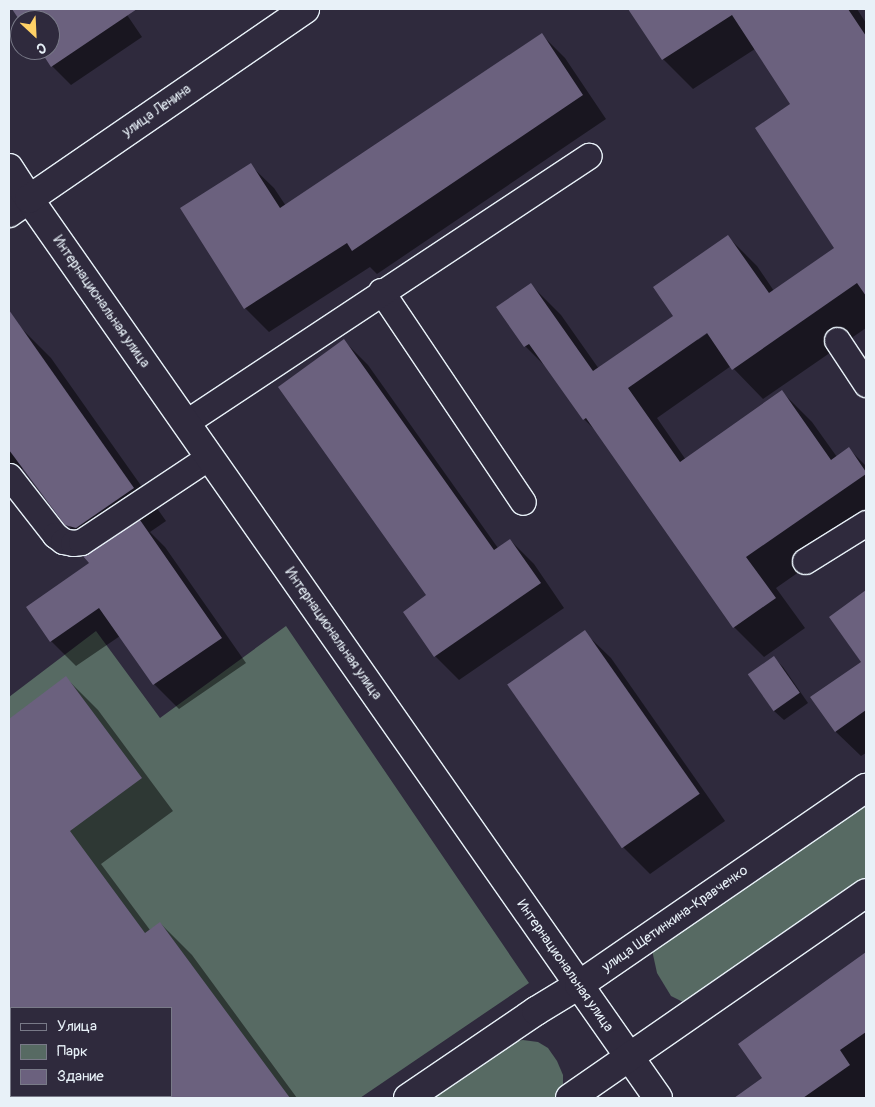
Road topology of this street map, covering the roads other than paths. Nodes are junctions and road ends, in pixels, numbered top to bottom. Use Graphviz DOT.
graph roads {
  1 [pos="305,9"];
  2 [pos="589,156"];
  3 [pos="9,168"];
  4 [pos="19,206"];
  5 [pos="381,291"];
  6 [pos="837,340"];
  7 [pos="866,384"];
  8 [pos="185,423"];
  9 [pos="209,457"];
  10 [pos="9,476"];
  11 [pos="523,502"];
  12 [pos="866,523"];
  13 [pos="805,561"];
  14 [pos="866,788"];
  15 [pos="866,893"];
  16 [pos="579,985"];
  17 [pos="630,1057"];
  18 [pos="408,1098"];
  19 [pos="570,1098"];
  20 [pos="658,1098"];
  1 -- 4 [label="street, улица Ленина"];
  2 -- 5 [label="lane"];
  3 -- 4 [label="street, Интернациональная улица"];
  4 -- 8 [label="street, Интернациональная улица"];
  5 -- 8 [label="lane"];
  5 -- 11 [label="lane"];
  6 -- 7 [label="lane"];
  8 -- 9 [label="street, Интернациональная улица"];
  9 -- 10 [label="lane"];
  9 -- 16 [label="street, Интернациональная улица"];
  12 -- 13 [label="lane"];
  14 -- 16 [label="street, улица Щетинкина-Кравченко"];
  15 -- 17 [label="street"];
  16 -- 17 [label="street, Интернациональная улица"];
  16 -- 18 [label="street, улица Щетинкина-Кравченко"];
  17 -- 19 [label="street"];
  17 -- 20 [label="street, Интернациональная улица"];
}
